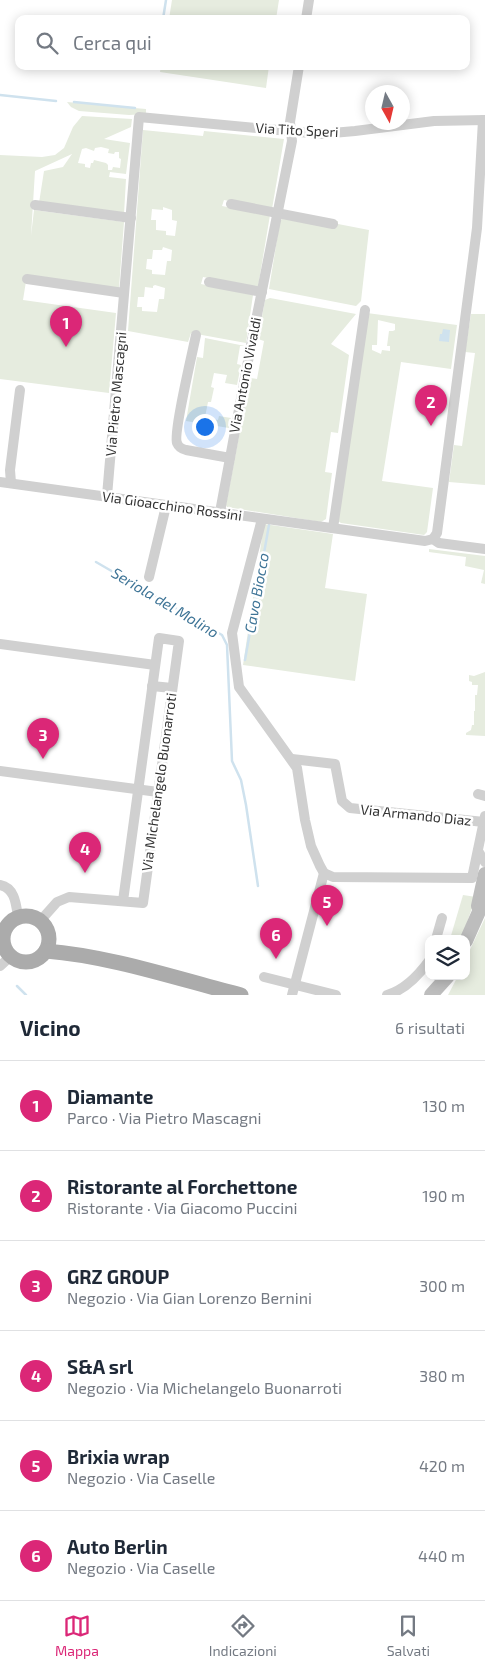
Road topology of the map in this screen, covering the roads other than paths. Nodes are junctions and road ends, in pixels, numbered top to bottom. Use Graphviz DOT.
graph roads {
  1 [pos="309,0"];
  2 [pos="307,15"];
  3 [pos="298,70"];
  4 [pos="139,118"];
  5 [pos="484,120"];
  6 [pos="291,132"];
  7 [pos="231,204"];
  8 [pos="35,206"];
  9 [pos="277,213"];
  10 [pos="131,218"];
  11 [pos="332,224"];
  12 [pos="27,280"];
  13 [pos="209,282"];
  14 [pos="262,292"];
  15 [pos="124,293"];
  16 [pos="364,310"];
  17 [pos="196,335"];
  18 [pos="20,390"];
  19 [pos="230,458"];
  20 [pos="0,482"];
  21 [pos="11,483"];
  22 [pos="107,496"];
  23 [pos="166,506"];
  24 [pos="220,512"];
  25 [pos="262,519"];
  26 [pos="333,528"];
  27 [pos="433,539"];
  28 [pos="485,549"];
  29 [pos="149,578"];
  30 [pos="0,644"];
  31 [pos="155,665"];
  32 [pos="152,686"];
  33 [pos="172,688"];
  34 [pos="292,759"];
  35 [pos="0,771"];
  36 [pos="138,789"];
  37 [pos="158,792"];
  38 [pos="484,819"];
  39 [pos="478,851"];
  40 [pos="485,862"];
  41 [pos="324,872"];
  42 [pos="479,876"];
  43 [pos="0,885"];
  44 [pos="485,898"];
  45 [pos="123,901"];
  46 [pos="18,916"];
  47 [pos="442,918"];
  48 [pos="476,919"];
  49 [pos="41,920"];
  50 [pos="2,934"];
  51 [pos="49,934"];
  52 [pos="437,935"];
  53 [pos="469,935"];
  54 [pos="46,952"];
  55 [pos="5,961"];
  56 [pos="118,964"];
  57 [pos="425,967"];
  58 [pos="264,977"];
  59 [pos="445,980"];
  60 [pos="446,980"];
  61 [pos="293,990"];
  62 [pos="240,995"];
  63 [pos="336,995"];
  64 [pos="387,995"];
  65 [pos="431,995"];
  66 [pos="441,995"];
  1 -- 2 [label="street"];
  3 -- 6 [label="street, Via Antonio Vivaldi"];
  4 -- 6 [label="street, Via Tito Speri"];
  4 -- 10 [label="street, Via Pietro Mascagni"];
  5 -- 6 [label="street, Via Tito Speri"];
  5 -- 27 [label="street"];
  6 -- 9 [label="street, Via Antonio Vivaldi"];
  7 -- 9 [label="street"];
  8 -- 10 [label="street"];
  9 -- 11 [label="street"];
  9 -- 14 [label="street, Via Antonio Vivaldi"];
  10 -- 15 [label="street, Via Pietro Mascagni"];
  12 -- 15 [label="street"];
  13 -- 14 [label="street"];
  14 -- 19 [label="street, Via Antonio Vivaldi"];
  15 -- 22 [label="street, Via Pietro Mascagni"];
  16 -- 26 [label="street"];
  17 -- 19 [label="street"];
  18 -- 21 [label="street"];
  19 -- 24 [label="street, Via Antonio Vivaldi"];
  20 -- 21 [label="street, Via Gioacchino Rossini"];
  21 -- 22 [label="street, Via Gioacchino Rossini"];
  22 -- 23 [label="street, Via Gioacchino Rossini"];
  23 -- 24 [label="street, Via Gioacchino Rossini"];
  23 -- 29 [label="street"];
  24 -- 25 [label="street, Via Gioacchino Rossini"];
  25 -- 26 [label="street, Via Gioacchino Rossini"];
  25 -- 34 [label="street"];
  26 -- 27 [label="street, Via Gioacchino Rossini"];
  27 -- 28 [label="street, Via Gioacchino Rossini"];
  30 -- 31 [label="street"];
  31 -- 32 [label="street, Via Michelangelo Buonarroti"];
  31 -- 33 [label="street, Via Michelangelo Buonarroti"];
  32 -- 33 [label="street"];
  32 -- 36 [label="street, Via Michelangelo Buonarroti"];
  33 -- 37 [label="street, Via Michelangelo Buonarroti"];
  34 -- 38 [label="street, Via Armando Diaz"];
  34 -- 41 [label="street"];
  35 -- 36 [label="street"];
  36 -- 37 [label="street"];
  36 -- 45 [label="street, Via Michelangelo Buonarroti"];
  37 -- 45 [label="street, Via Michelangelo Buonarroti"];
  38 -- 39 [label="street, Via Armando Diaz"];
  39 -- 40 [label="street"];
  39 -- 42 [label="street, Via Armando Diaz"];
  41 -- 42 [label="street"];
  41 -- 61 [label="street"];
  42 -- 48 [label="main road, Via Armando Diaz"];
  43 -- 46 [label="street"];
  44 -- 48 [label="main road, Via Armando Diaz"];
  45 -- 49 [label="street, Via Michelangelo Buonarroti"];
  46 -- 49 [label="main road"];
  46 -- 50 [label="main road"];
  47 -- 52 [label="street"];
  48 -- 53 [label="main road, Via Armando Diaz"];
  49 -- 51 [label="main road"];
  50 -- 55 [label="main road"];
  51 -- 54 [label="main road"];
  51 -- 56 [label="main road"];
  54 -- 55 [label="main road"];
  54 -- 56 [label="main road"];
  56 -- 62 [label="main road"];
  57 -- 64 [label="street"];
  58 -- 61 [label="street"];
  59 -- 65 [label="main road"];
  60 -- 66 [label="main road"];
  61 -- 63 [label="street"];
}
